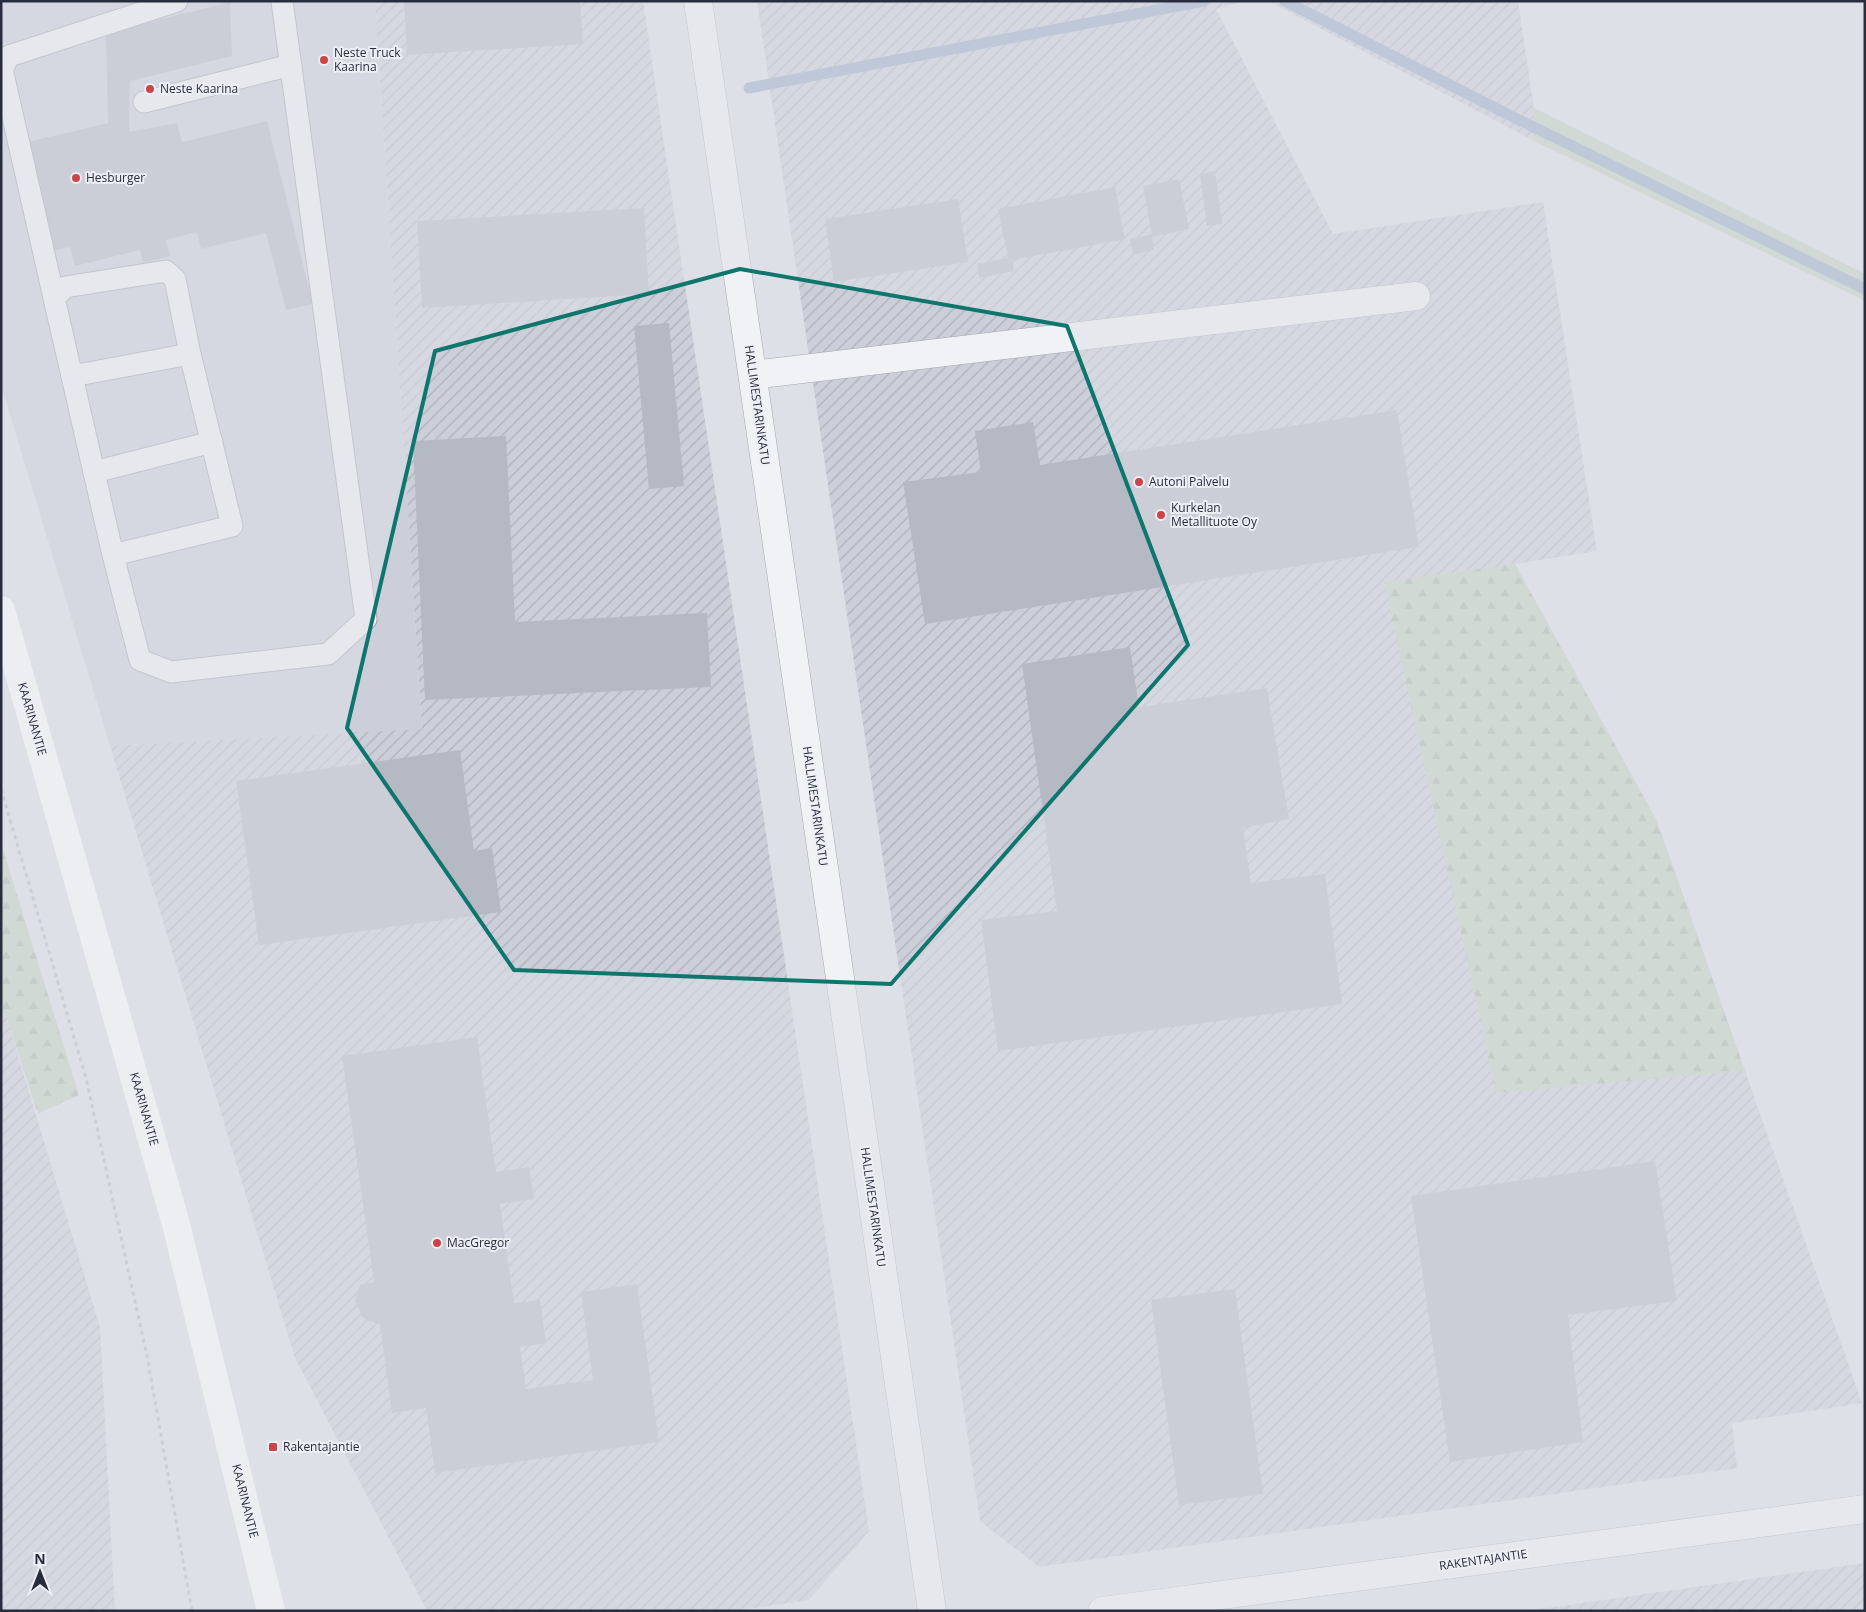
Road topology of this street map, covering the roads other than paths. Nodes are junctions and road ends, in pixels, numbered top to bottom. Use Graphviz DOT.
graph roads {
  1 [pos="177,1"];
  2 [pos="282,1"];
  3 [pos="698,1"];
  4 [pos="291,64"];
  5 [pos="144,102"];
  6 [pos="1416,296"];
  7 [pos="54,298"];
  8 [pos="190,354"];
  9 [pos="753,375"];
  10 [pos="72,376"];
  11 [pos="212,442"];
  12 [pos="94,472"];
  13 [pos="114,556"];
  14 [pos="1,610"];
  15 [pos="1865,1509"];
  16 [pos="271,1611"];
  17 [pos="932,1611"];
  18 [pos="1102,1611"];
  1 -- 7 [label="lane"];
  2 -- 4 [label="lane"];
  3 -- 9 [label="street, HALLIMESTARINKATU"];
  4 -- 5 [label="lane"];
  4 -- 13 [label="lane"];
  6 -- 9 [label="street"];
  7 -- 8 [label="lane"];
  7 -- 10 [label="lane"];
  8 -- 10 [label="lane"];
  8 -- 11 [label="lane"];
  9 -- 17 [label="street, HALLIMESTARINKATU"];
  10 -- 12 [label="lane"];
  11 -- 12 [label="lane"];
  11 -- 13 [label="lane"];
  12 -- 13 [label="lane"];
  14 -- 16 [label="main road, KAARINANTIE"];
  15 -- 18 [label="street, RAKENTAJANTIE"];
}
